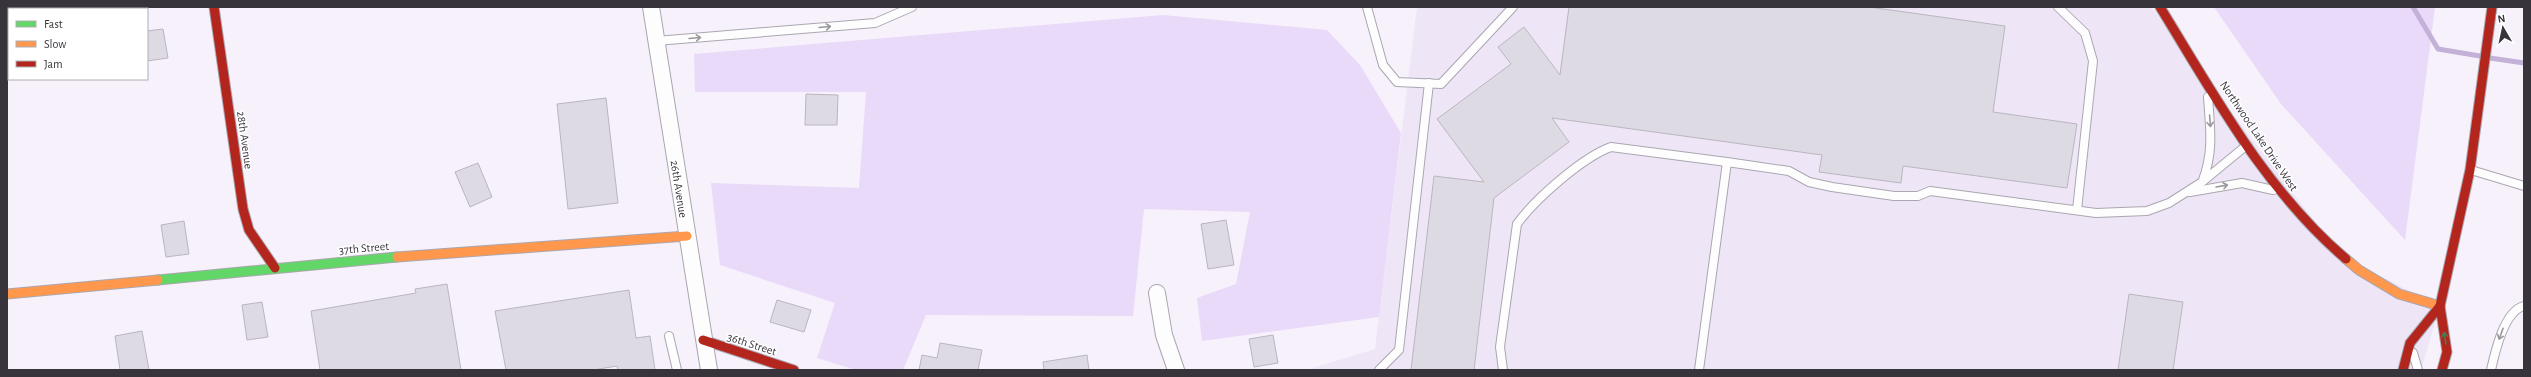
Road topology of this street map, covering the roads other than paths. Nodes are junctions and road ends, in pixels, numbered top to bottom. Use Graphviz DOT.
graph roads {
  1 [pos="214,7"];
  2 [pos="651,7"];
  3 [pos="912,7"];
  4 [pos="1367,7"];
  5 [pos="1513,7"];
  6 [pos="2058,7"];
  7 [pos="2160,7"];
  8 [pos="2492,7"];
  9 [pos="656,41"];
  10 [pos="2208,82"];
  11 [pos="1429,84"];
  12 [pos="2247,144"];
  13 [pos="1727,162"];
  14 [pos="2470,170"];
  15 [pos="2202,182"];
  16 [pos="2524,186"];
  17 [pos="2282,193"];
  18 [pos="2183,194"];
  19 [pos="2077,210"];
  20 [pos="687,236"];
  21 [pos="275,268"];
  22 [pos="1157,293"];
  23 [pos="7,294"];
  24 [pos="2440,306"];
  25 [pos="2524,306"];
  26 [pos="669,336"];
  27 [pos="703,340"];
  28 [pos="2410,343"];
  29 [pos="677,370"];
  30 [pos="709,370"];
  31 [pos="794,370"];
  32 [pos="1176,370"];
  33 [pos="1379,370"];
  34 [pos="1503,370"];
  35 [pos="1699,370"];
  36 [pos="2403,370"];
  37 [pos="2418,370"];
  38 [pos="2442,370"];
  39 [pos="2491,370"];
  1 -- 21 [label="street, 28th Avenue"];
  2 -- 9 [label="street, 26th Avenue"];
  9 -- 3 [label="lane, one-way"];
  4 -- 11 [label="lane"];
  5 -- 11 [label="lane"];
  6 -- 19 [label="lane"];
  7 -- 10 [label="street, Northwood Lake Drive West"];
  8 -- 14 [label="street"];
  9 -- 20 [label="street, 26th Avenue"];
  10 -- 12 [label="street, Northwood Lake Drive West"];
  10 -- 15 [label="lane, one-way"];
  11 -- 33 [label="lane"];
  12 -- 15 [label="lane"];
  12 -- 17 [label="street, Northwood Lake Drive West"];
  13 -- 19 [label="lane"];
  13 -- 34 [label="lane"];
  13 -- 35 [label="lane"];
  14 -- 16 [label="lane"];
  14 -- 24 [label="street"];
  15 -- 18 [label="lane"];
  18 -- 17 [label="lane, one-way"];
  17 -- 24 [label="street, Northwood Lake Drive West"];
  18 -- 19 [label="lane"];
  20 -- 21 [label="street, 37th Street"];
  20 -- 27 [label="street, 26th Avenue"];
  21 -- 23 [label="street, 37th Street"];
  22 -- 32 [label="street"];
  24 -- 28 [label="street"];
  38 -- 24 [label="street, one-way"];
  25 -- 39 [label="lane, one-way"];
  26 -- 29 [label="lane"];
  27 -- 30 [label="street, 26th Avenue"];
  27 -- 31 [label="street, 36th Street"];
  28 -- 36 [label="street"];
  28 -- 37 [label="lane"];
}
